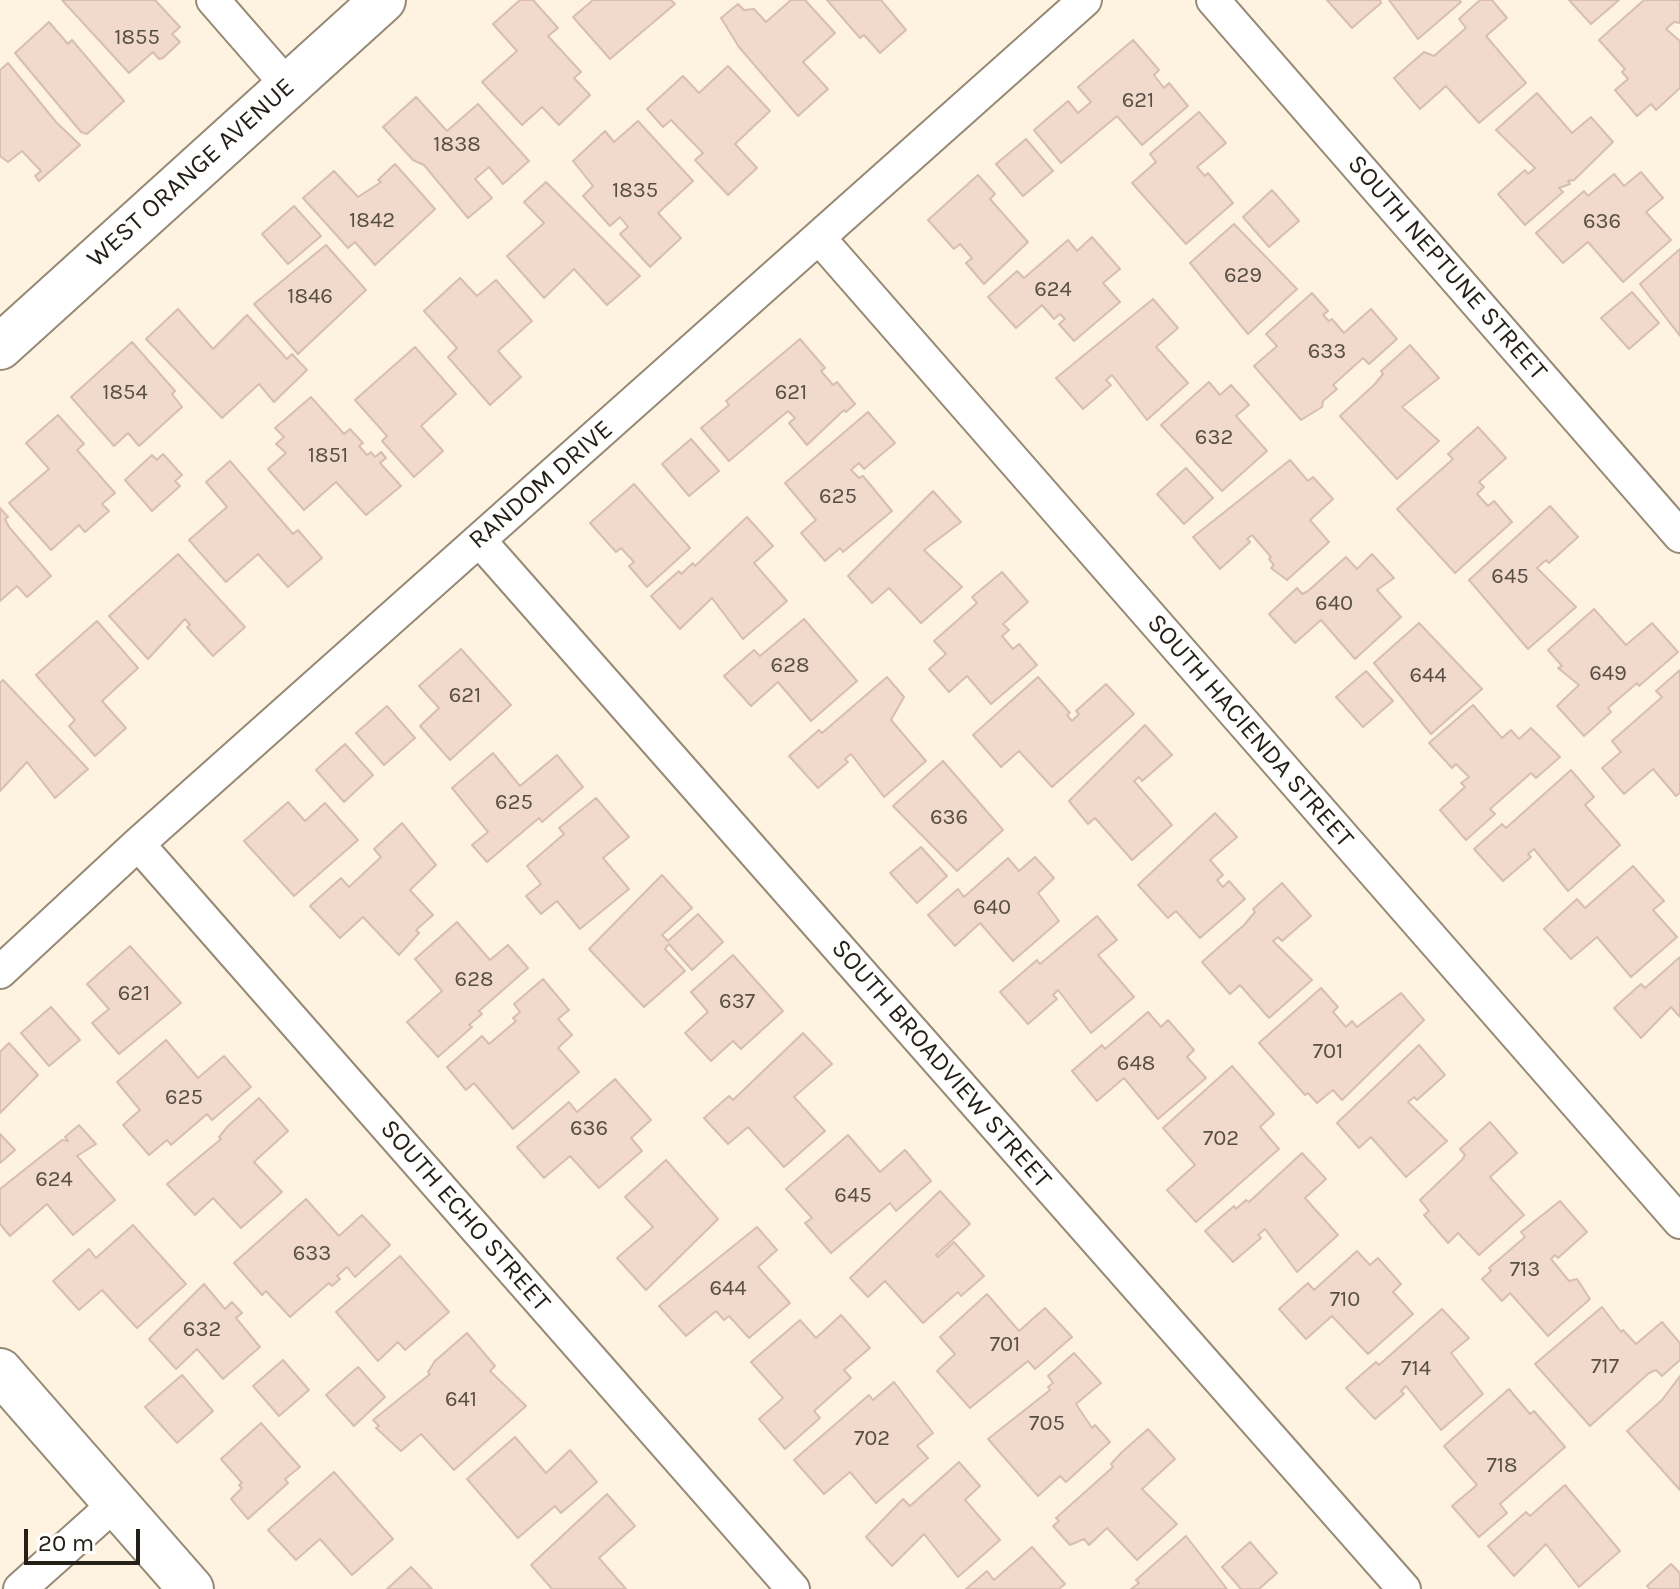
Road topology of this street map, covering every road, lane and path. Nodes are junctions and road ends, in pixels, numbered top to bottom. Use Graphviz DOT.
graph roads {
  1 [pos="213,0"];
  2 [pos="383,0"];
  3 [pos="1085,0"];
  4 [pos="1213,0"];
  5 [pos="288,86"];
  6 [pos="820,239"];
  7 [pos="0,347"];
  8 [pos="1680,536"];
  9 [pos="479,540"];
  10 [pos="138,844"];
  11 [pos="0,972"];
  12 [pos="1680,1222"];
  13 [pos="0,1371"];
  14 [pos="116,1503"];
  15 [pos="20,1589"];
  16 [pos="191,1589"];
  17 [pos="793,1589"];
  18 [pos="1404,1589"];
  1 -- 5 [label="street"];
  2 -- 5 [label="street, WEST ORANGE AVENUE"];
  3 -- 6 [label="street, RANDOM DRIVE"];
  4 -- 8 [label="street, SOUTH NEPTUNE STREET"];
  5 -- 7 [label="street, WEST ORANGE AVENUE"];
  6 -- 9 [label="street, RANDOM DRIVE"];
  6 -- 12 [label="street, SOUTH HACIENDA STREET"];
  9 -- 10 [label="street, RANDOM DRIVE"];
  9 -- 18 [label="street, SOUTH BROADVIEW STREET"];
  10 -- 11 [label="street, RANDOM DRIVE"];
  10 -- 17 [label="street, SOUTH ECHO STREET"];
  13 -- 14 [label="street"];
  14 -- 15 [label="street"];
  14 -- 16 [label="street"];
}
